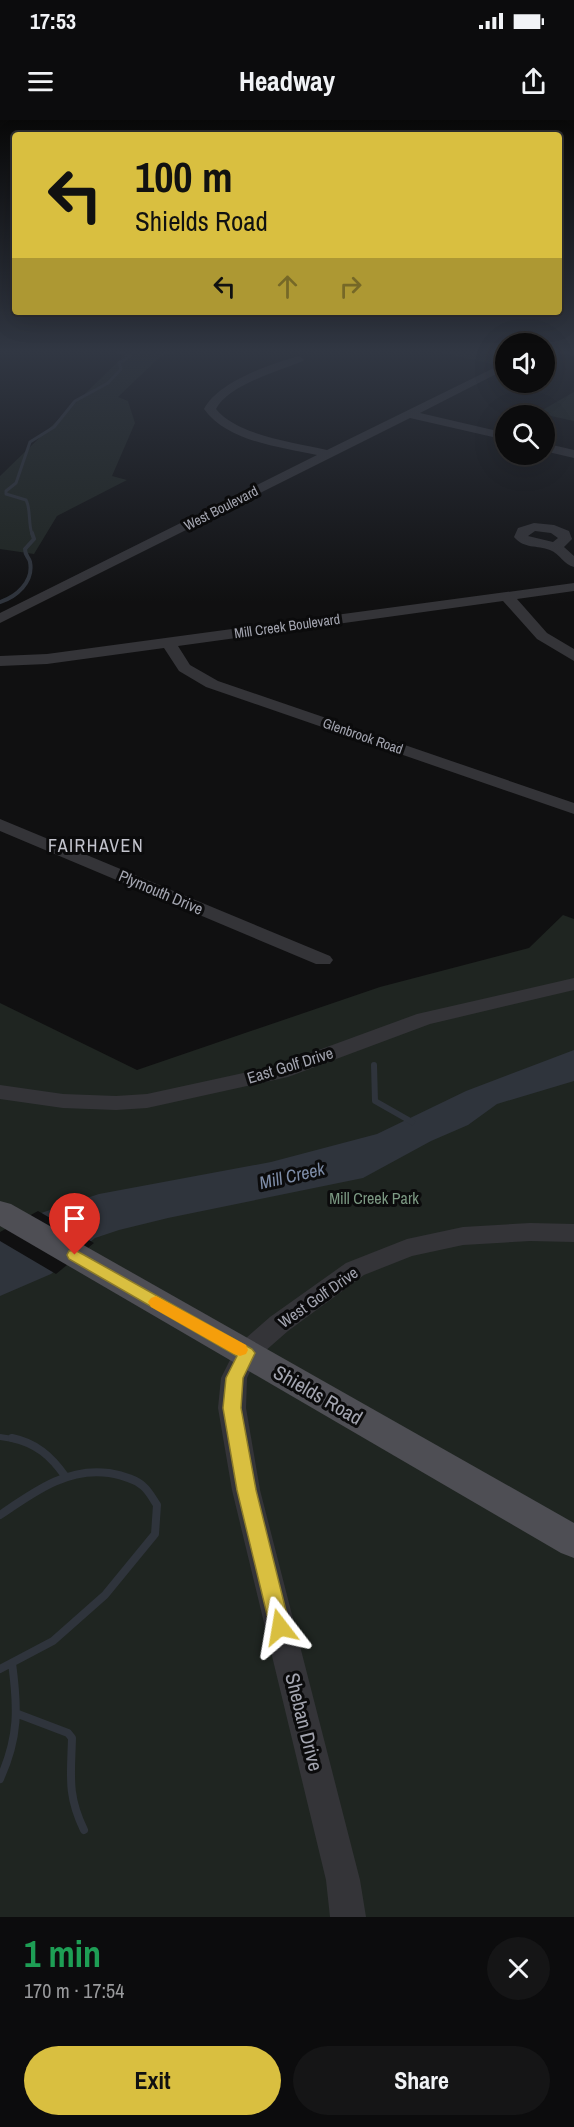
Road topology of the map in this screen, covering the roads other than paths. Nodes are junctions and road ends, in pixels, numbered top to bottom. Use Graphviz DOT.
graph roads {
  1 [pos="251,434"];
  2 [pos="370,434"];
  3 [pos="555,450"];
  4 [pos="329,454"];
  5 [pos="574,454"];
  6 [pos="556,547"];
  7 [pos="574,564"];
  8 [pos="574,587"];
  9 [pos="506,596"];
  10 [pos="0,619"];
  11 [pos="168,642"];
  12 [pos="574,656"];
  13 [pos="0,661"];
  14 [pos="574,809"];
  15 [pos="0,824"];
  16 [pos="323,960"];
  17 [pos="574,984"];
  18 [pos="0,1092"];
  19 [pos="0,1212"];
  20 [pos="574,1233"];
  21 [pos="246,1353"];
  22 [pos="574,1542"];
  23 [pos="348,1917"];
  1 -- 4 [label="street"];
  2 -- 4 [label="street, West Boulevard"];
  3 -- 5 [label="street"];
  4 -- 10 [label="street, West Boulevard"];
  6 -- 7 [label="street"];
  8 -- 9 [label="street, Mill Creek Boulevard"];
  9 -- 11 [label="street, Mill Creek Boulevard"];
  9 -- 12 [label="street"];
  11 -- 13 [label="street, Mill Creek Boulevard"];
  11 -- 14 [label="street, Glenbrook Road"];
  15 -- 16 [label="street, Plymouth Drive"];
  17 -- 18 [label="street, East Golf Drive"];
  19 -- 21 [label="main road, Shields Road"];
  20 -- 21 [label="street, West Golf Drive"];
  21 -- 22 [label="main road, Shields Road"];
  21 -- 23 [label="street, Sheban Drive"];
}
